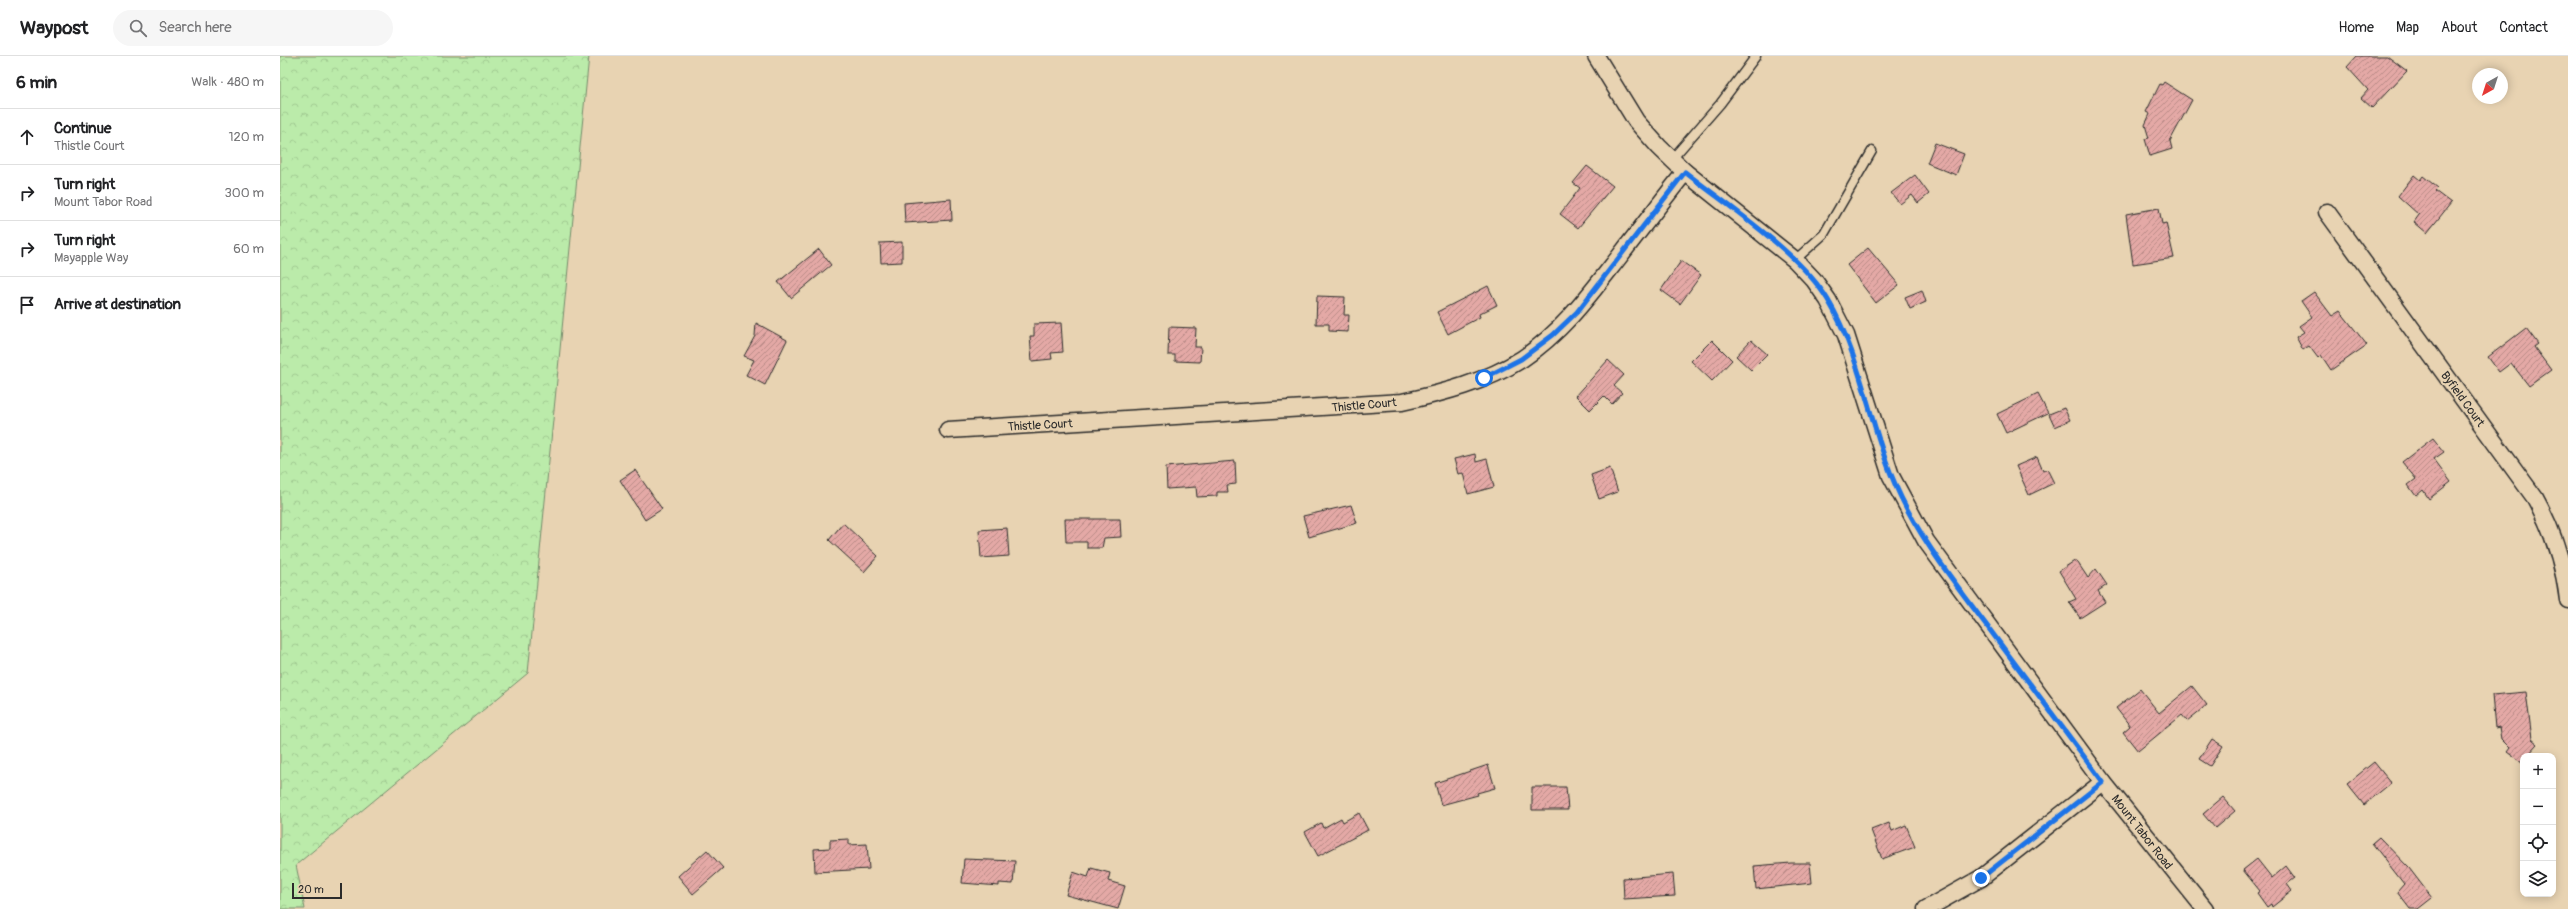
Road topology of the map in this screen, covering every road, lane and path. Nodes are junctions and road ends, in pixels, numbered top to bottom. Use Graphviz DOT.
graph roads {
  1 [pos="1596,56"];
  2 [pos="1756,56"];
  3 [pos="1872,151"];
  4 [pos="1672,159"];
  5 [pos="1685,172"];
  6 [pos="2327,212"];
  7 [pos="1795,260"];
  8 [pos="948,430"];
  9 [pos="2568,600"];
  10 [pos="2103,782"];
  11 [pos="1926,909"];
  12 [pos="2205,909"];
  1 -- 4 [label="street, Mount Tabor Road"];
  2 -- 4 [label="lane"];
  3 -- 7 [label="lane"];
  4 -- 5 [label="street, Mount Tabor Road"];
  5 -- 7 [label="street, Mount Tabor Road"];
  5 -- 8 [label="street, Thistle Court"];
  6 -- 9 [label="street, Byfield Court"];
  7 -- 10 [label="street, Mount Tabor Road"];
  10 -- 11 [label="street"];
  10 -- 12 [label="street, Mount Tabor Road"];
}
